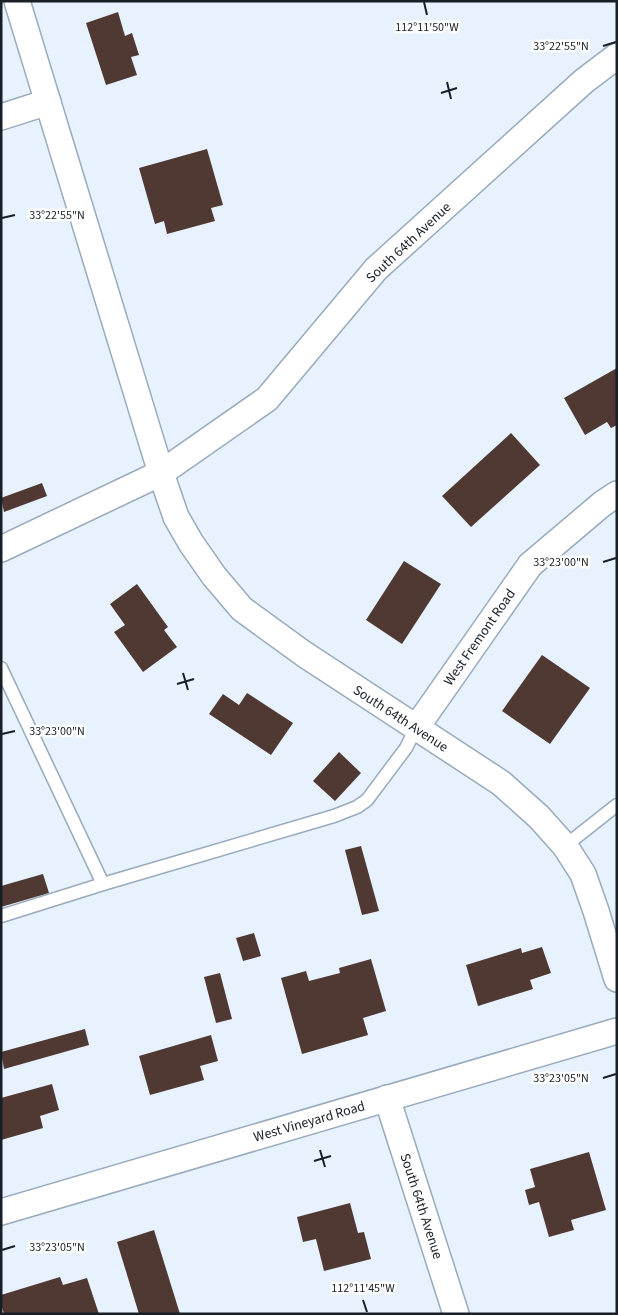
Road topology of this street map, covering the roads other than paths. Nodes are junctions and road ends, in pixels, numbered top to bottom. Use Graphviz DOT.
graph roads {
  1 [pos="17,1"];
  2 [pos="617,56"];
  3 [pos="48,102"];
  4 [pos="1,117"];
  5 [pos="162,473"];
  6 [pos="617,494"];
  7 [pos="1,549"];
  8 [pos="1,668"];
  9 [pos="416,728"];
  10 [pos="617,805"];
  11 [pos="565,846"];
  12 [pos="103,884"];
  13 [pos="1,916"];
  14 [pos="617,978"];
  15 [pos="617,1031"];
  16 [pos="387,1098"];
  17 [pos="1,1212"];
  18 [pos="456,1314"];
  1 -- 3 [label="street, South 64th Avenue"];
  2 -- 5 [label="street, South 64th Avenue"];
  3 -- 4 [label="street"];
  3 -- 5 [label="street, South 64th Avenue"];
  5 -- 7 [label="street, South 64th Avenue"];
  5 -- 9 [label="street, South 64th Avenue"];
  6 -- 9 [label="street, West Fremont Road"];
  8 -- 12 [label="lane"];
  9 -- 11 [label="street, South 64th Avenue"];
  9 -- 12 [label="lane"];
  10 -- 11 [label="lane"];
  11 -- 14 [label="street, South 64th Avenue"];
  12 -- 13 [label="lane"];
  15 -- 16 [label="street, West Vineyard Road"];
  16 -- 17 [label="street, West Vineyard Road"];
  16 -- 18 [label="street, South 64th Avenue"];
}
